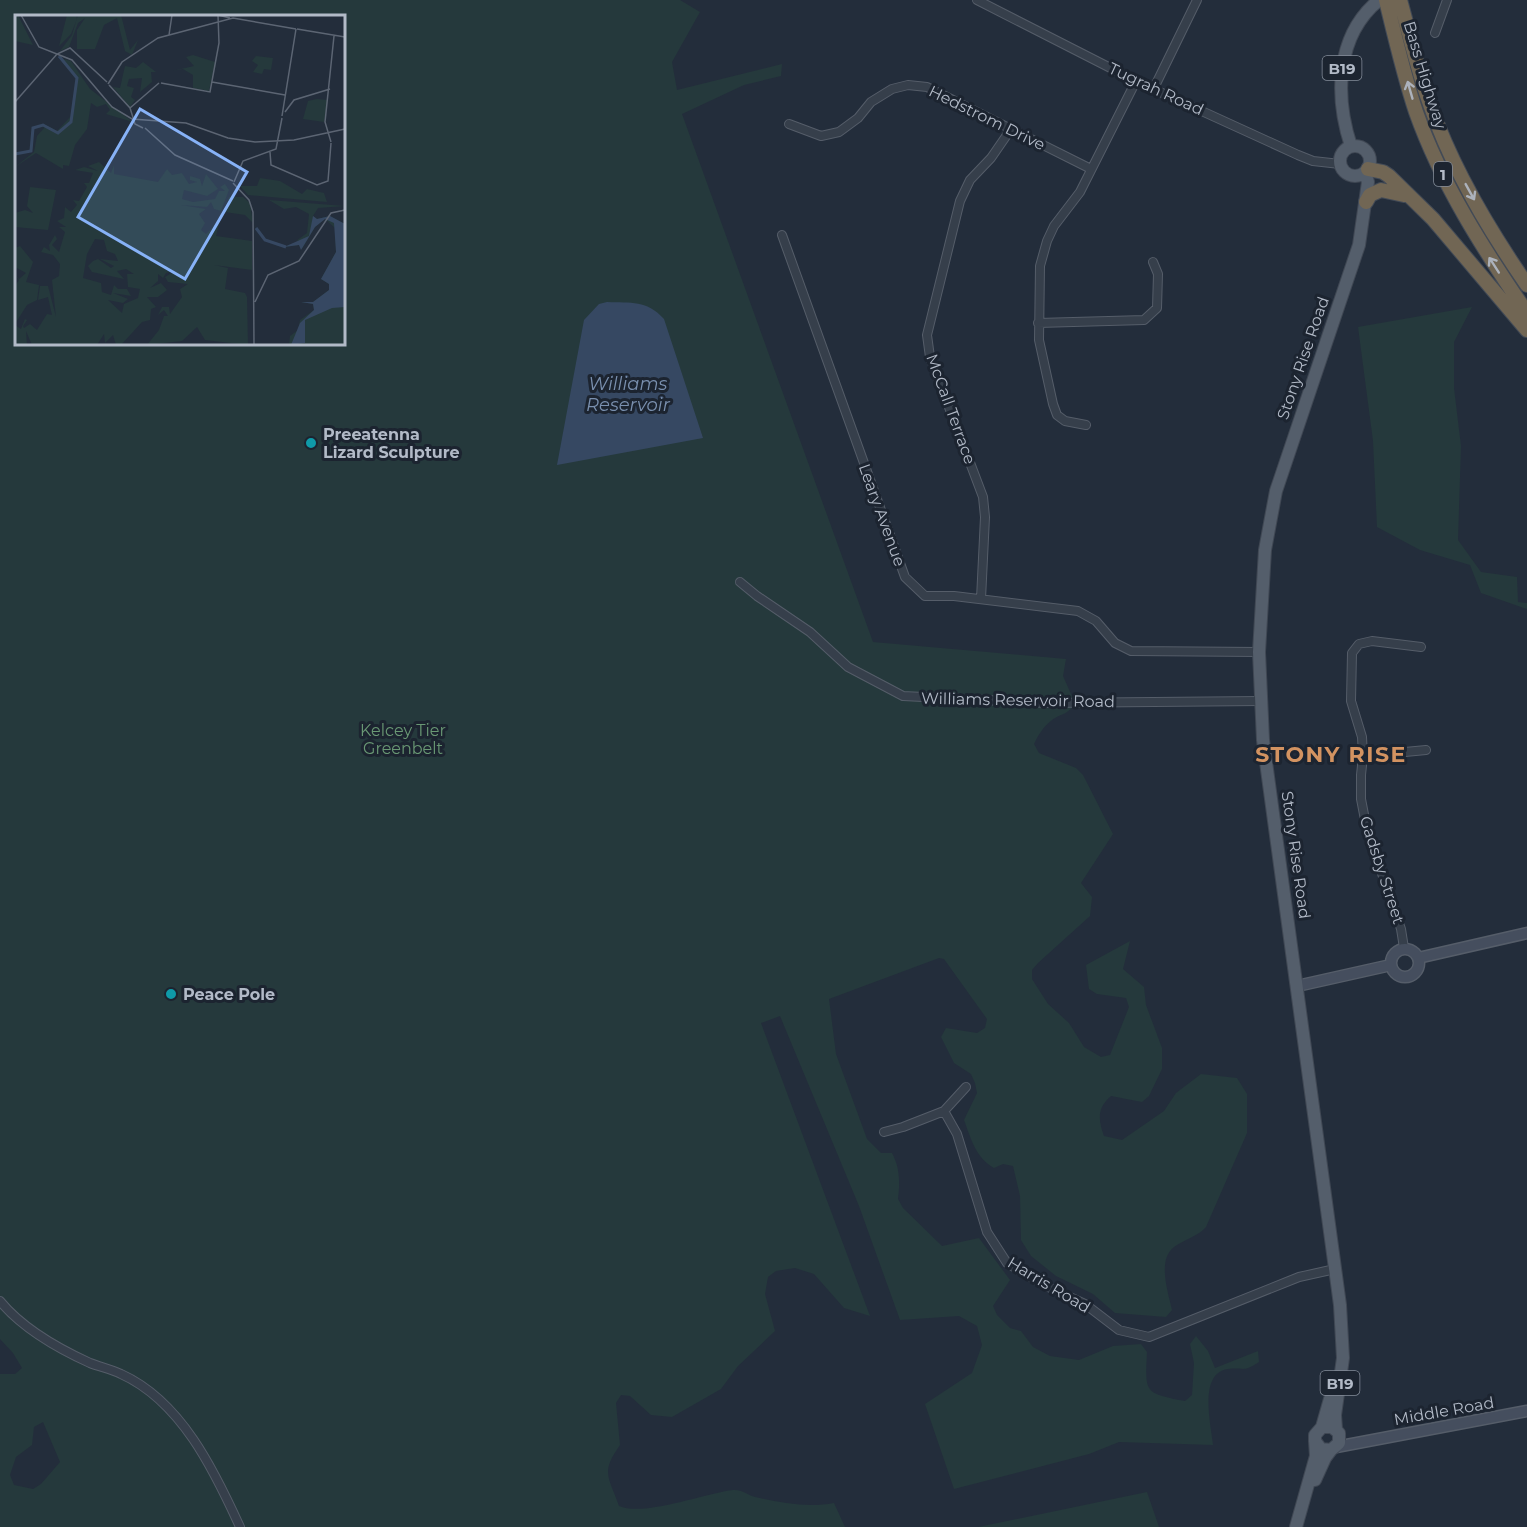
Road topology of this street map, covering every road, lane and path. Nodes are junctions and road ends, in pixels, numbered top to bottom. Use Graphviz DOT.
graph roads {
  1 [pos="977,0"];
  2 [pos="1197,0"];
  3 [pos="1378,0"];
  4 [pos="1386,0"];
  5 [pos="1400,0"];
  6 [pos="1447,0"];
  7 [pos="1435,33"];
  8 [pos="1136,81"];
  9 [pos="1154,88"];
  10 [pos="789,124"];
  11 [pos="1011,129"];
  12 [pos="1351,146"];
  13 [pos="1340,164"];
  14 [pos="1091,169"];
  15 [pos="1367,171"];
  16 [pos="1351,176"];
  17 [pos="1409,197"];
  18 [pos="1365,207"];
  19 [pos="782,235"];
  20 [pos="1153,262"];
  21 [pos="1527,285"];
  22 [pos="1527,314"];
  23 [pos="1038,323"];
  24 [pos="1527,330"];
  25 [pos="1086,425"];
  26 [pos="740,582"];
  27 [pos="981,599"];
  28 [pos="1421,646"];
  29 [pos="1259,652"];
  30 [pos="1261,701"];
  31 [pos="1426,750"];
  32 [pos="1364,756"];
  33 [pos="1527,933"];
  34 [pos="1404,948"];
  35 [pos="1418,958"];
  36 [pos="1391,965"];
  37 [pos="1297,986"];
  38 [pos="966,1088"];
  39 [pos="944,1111"];
  40 [pos="884,1132"];
  41 [pos="1335,1269"];
  42 [pos="0,1300"];
  43 [pos="1342,1335"];
  44 [pos="1527,1411"];
  45 [pos="1322,1427"];
  46 [pos="1337,1431"];
  47 [pos="1315,1441"];
  48 [pos="1366,1441"];
  49 [pos="1334,1449"];
  50 [pos="240,1527"];
  51 [pos="1297,1527"];
  1 -- 8 [label="street, Tugrah Road"];
  2 -- 9 [label="street"];
  3 -- 12 [label="main road, B19"];
  22 -- 4 [label="highway, Bass Highway / 1, one-way"];
  5 -- 21 [label="highway, Bass Highway / 1, one-way"];
  6 -- 7 [label="street"];
  8 -- 9 [label="street, Tugrah Road"];
  8 -- 14 [label="street"];
  9 -- 13 [label="street, Tugrah Road"];
  10 -- 11 [label="street, Hedstrom Drive"];
  11 -- 14 [label="street, Hedstrom Drive"];
  11 -- 27 [label="street, McCall Terrace"];
  12 -- 13 [label="main road"];
  12 -- 15 [label="main road, B19"];
  13 -- 16 [label="main road, B19"];
  14 -- 23 [label="street"];
  15 -- 16 [label="main road"];
  15 -- 17 [label="highway"];
  15 -- 18 [label="main road, Stony Rise Road / B19"];
  16 -- 18 [label="main road, Stony Rise Road / B19"];
  17 -- 18 [label="highway"];
  17 -- 24 [label="highway"];
  18 -- 29 [label="main road, Stony Rise Road / B19"];
  19 -- 27 [label="street, Leary Avenue"];
  20 -- 23 [label="street"];
  23 -- 25 [label="street"];
  26 -- 30 [label="street, Williams Reservoir Road"];
  27 -- 29 [label="street, Leary Avenue"];
  28 -- 32 [label="street, Gadsby Street"];
  29 -- 30 [label="main road, Stony Rise Road / B19"];
  30 -- 37 [label="main road, Stony Rise Road / B19"];
  31 -- 32 [label="street"];
  32 -- 34 [label="street, Gadsby Street"];
  33 -- 35 [label="street"];
  34 -- 35 [label="street"];
  34 -- 36 [label="street"];
  35 -- 36 [label="street"];
  36 -- 37 [label="street"];
  37 -- 41 [label="main road, Stony Rise Road / B19"];
  38 -- 39 [label="street"];
  39 -- 40 [label="street"];
  39 -- 41 [label="street, Harris Road"];
  41 -- 43 [label="main road, Stony Rise Road / B19"];
  42 -- 50 [label="street"];
  43 -- 45 [label="main road, Stony Rise Road / B19"];
  43 -- 46 [label="main road, Stony Rise Road / B19"];
  44 -- 48 [label="street, Middle Road"];
  45 -- 46 [label="main road"];
  45 -- 47 [label="main road, B19"];
  46 -- 48 [label="street, Middle Road"];
  46 -- 49 [label="main road, B19"];
  47 -- 49 [label="main road"];
  47 -- 51 [label="main road, B19"];
  48 -- 49 [label="street, Middle Road"];
  49 -- 51 [label="main road, B19"];
}
